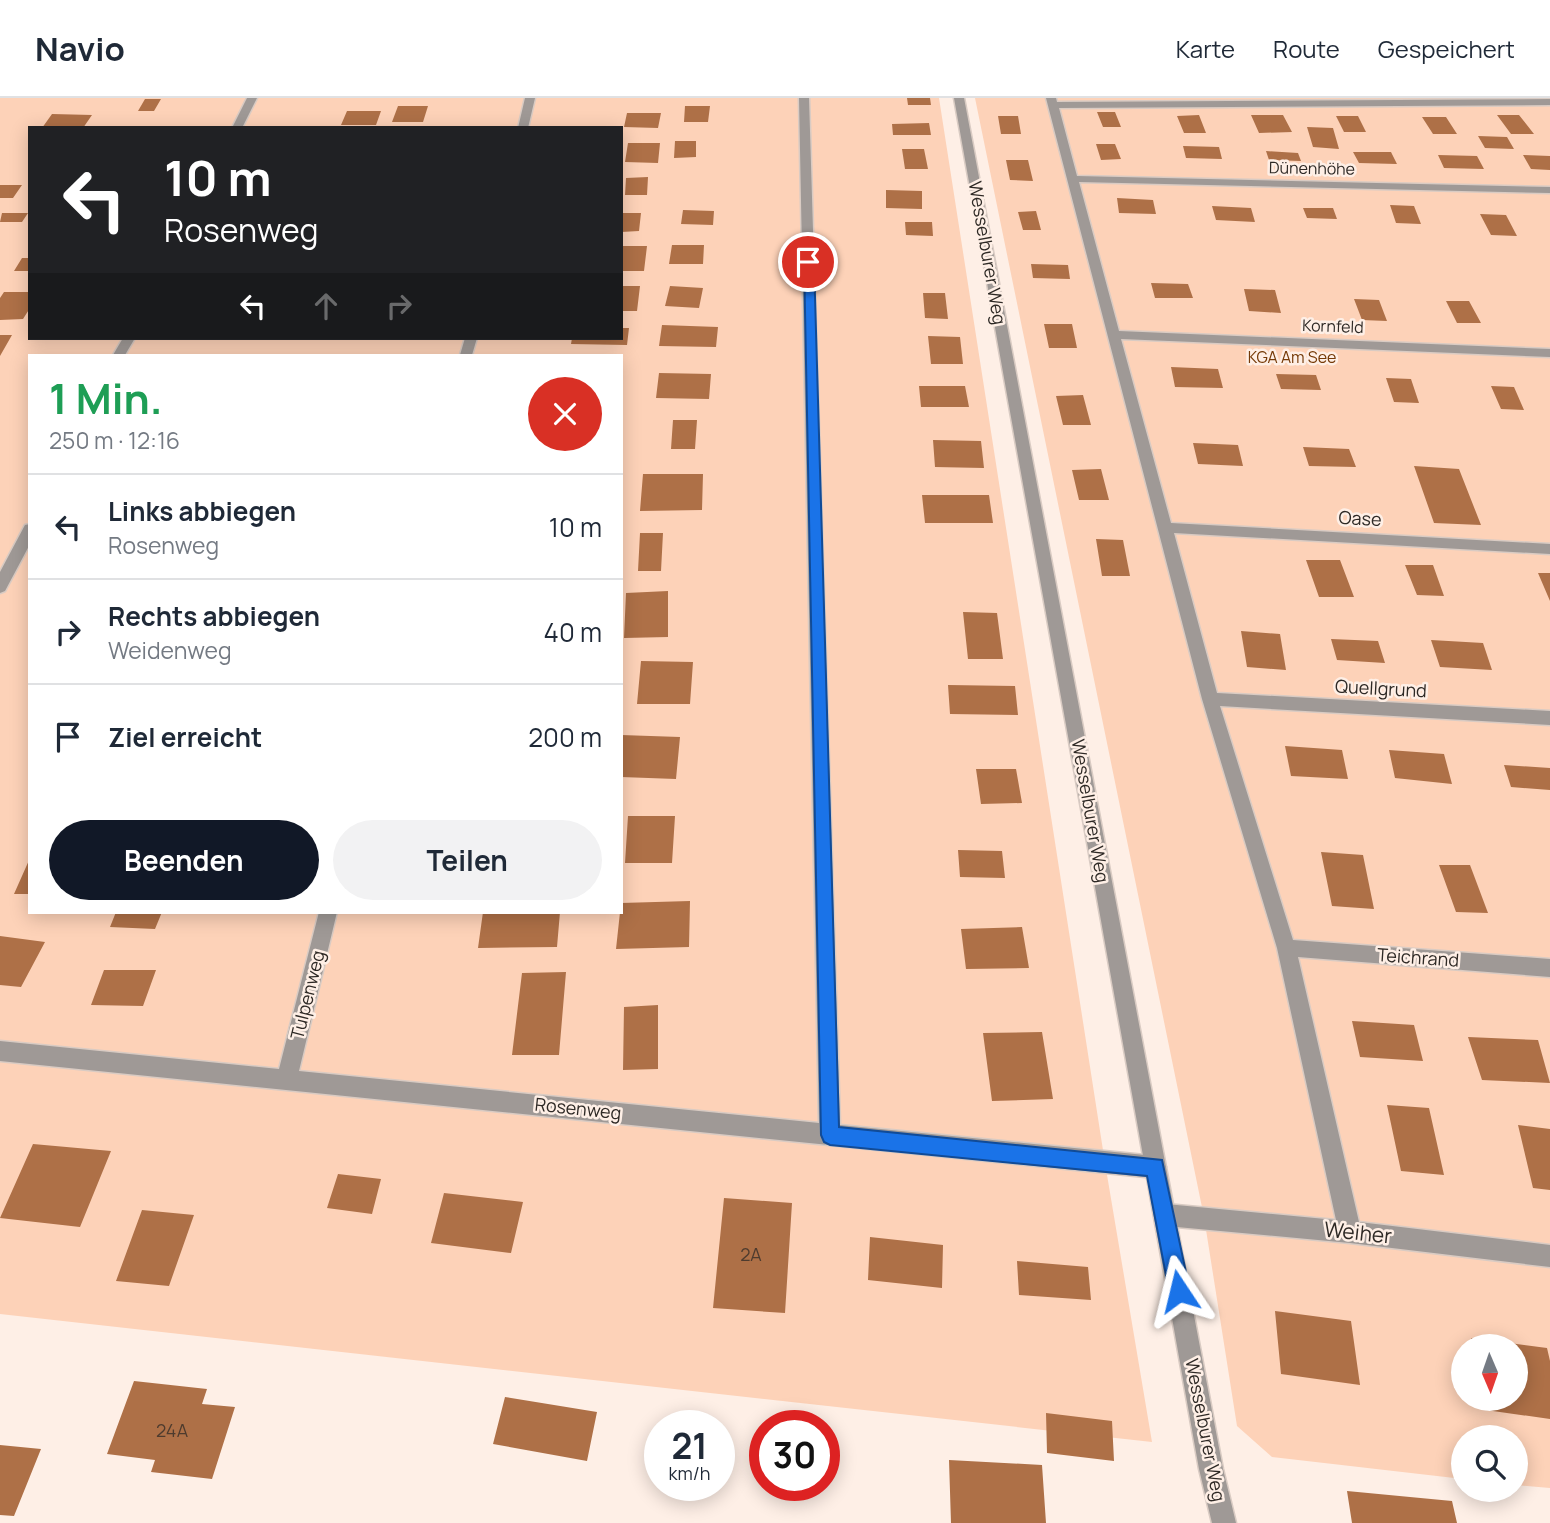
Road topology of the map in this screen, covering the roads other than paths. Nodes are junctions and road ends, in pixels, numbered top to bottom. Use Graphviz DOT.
graph roads {
  1 [pos="252,98"];
  2 [pos="530,98"];
  3 [pos="804,98"];
  4 [pos="959,98"];
  5 [pos="1052,102"];
  6 [pos="1550,102"];
  7 [pos="238,126"];
  8 [pos="523,126"];
  9 [pos="1073,179"];
  10 [pos="1550,190"];
  11 [pos="1114,335"];
  12 [pos="1550,353"];
  13 [pos="1167,528"];
  14 [pos="28,533"];
  15 [pos="1550,549"];
  16 [pos="0,587"];
  17 [pos="1210,699"];
  18 [pos="1550,718"];
  19 [pos="328,914"];
  20 [pos="1286,948"];
  21 [pos="1550,968"];
  22 [pos="0,1051"];
  23 [pos="287,1079"];
  24 [pos="830,1135"];
  25 [pos="1155,1167"];
  26 [pos="1166,1214"];
  27 [pos="1350,1231"];
  28 [pos="1550,1256"];
  29 [pos="1224,1523"];
  1 -- 7 [label="street"];
  2 -- 8 [label="street"];
  3 -- 24 [label="street"];
  4 -- 25 [label="street, Wesselburer Weg"];
  5 -- 6 [label="street"];
  5 -- 9 [label="street"];
  9 -- 10 [label="street, Dünenhöhe"];
  9 -- 11 [label="street"];
  11 -- 12 [label="street, Kornfeld"];
  11 -- 13 [label="street"];
  13 -- 15 [label="street, Oase"];
  13 -- 17 [label="street"];
  14 -- 16 [label="street"];
  17 -- 18 [label="street, Quellgrund"];
  17 -- 20 [label="street"];
  19 -- 23 [label="street, Tulpenweg"];
  20 -- 21 [label="street, Teichrand"];
  20 -- 27 [label="street"];
  22 -- 23 [label="street, Rosenweg"];
  23 -- 24 [label="street, Rosenweg"];
  24 -- 25 [label="street, Rosenweg"];
  25 -- 26 [label="street, Wesselburer Weg"];
  26 -- 27 [label="street, Weiher"];
  26 -- 29 [label="street, Wesselburer Weg"];
  27 -- 28 [label="street, Weiher"];
}
